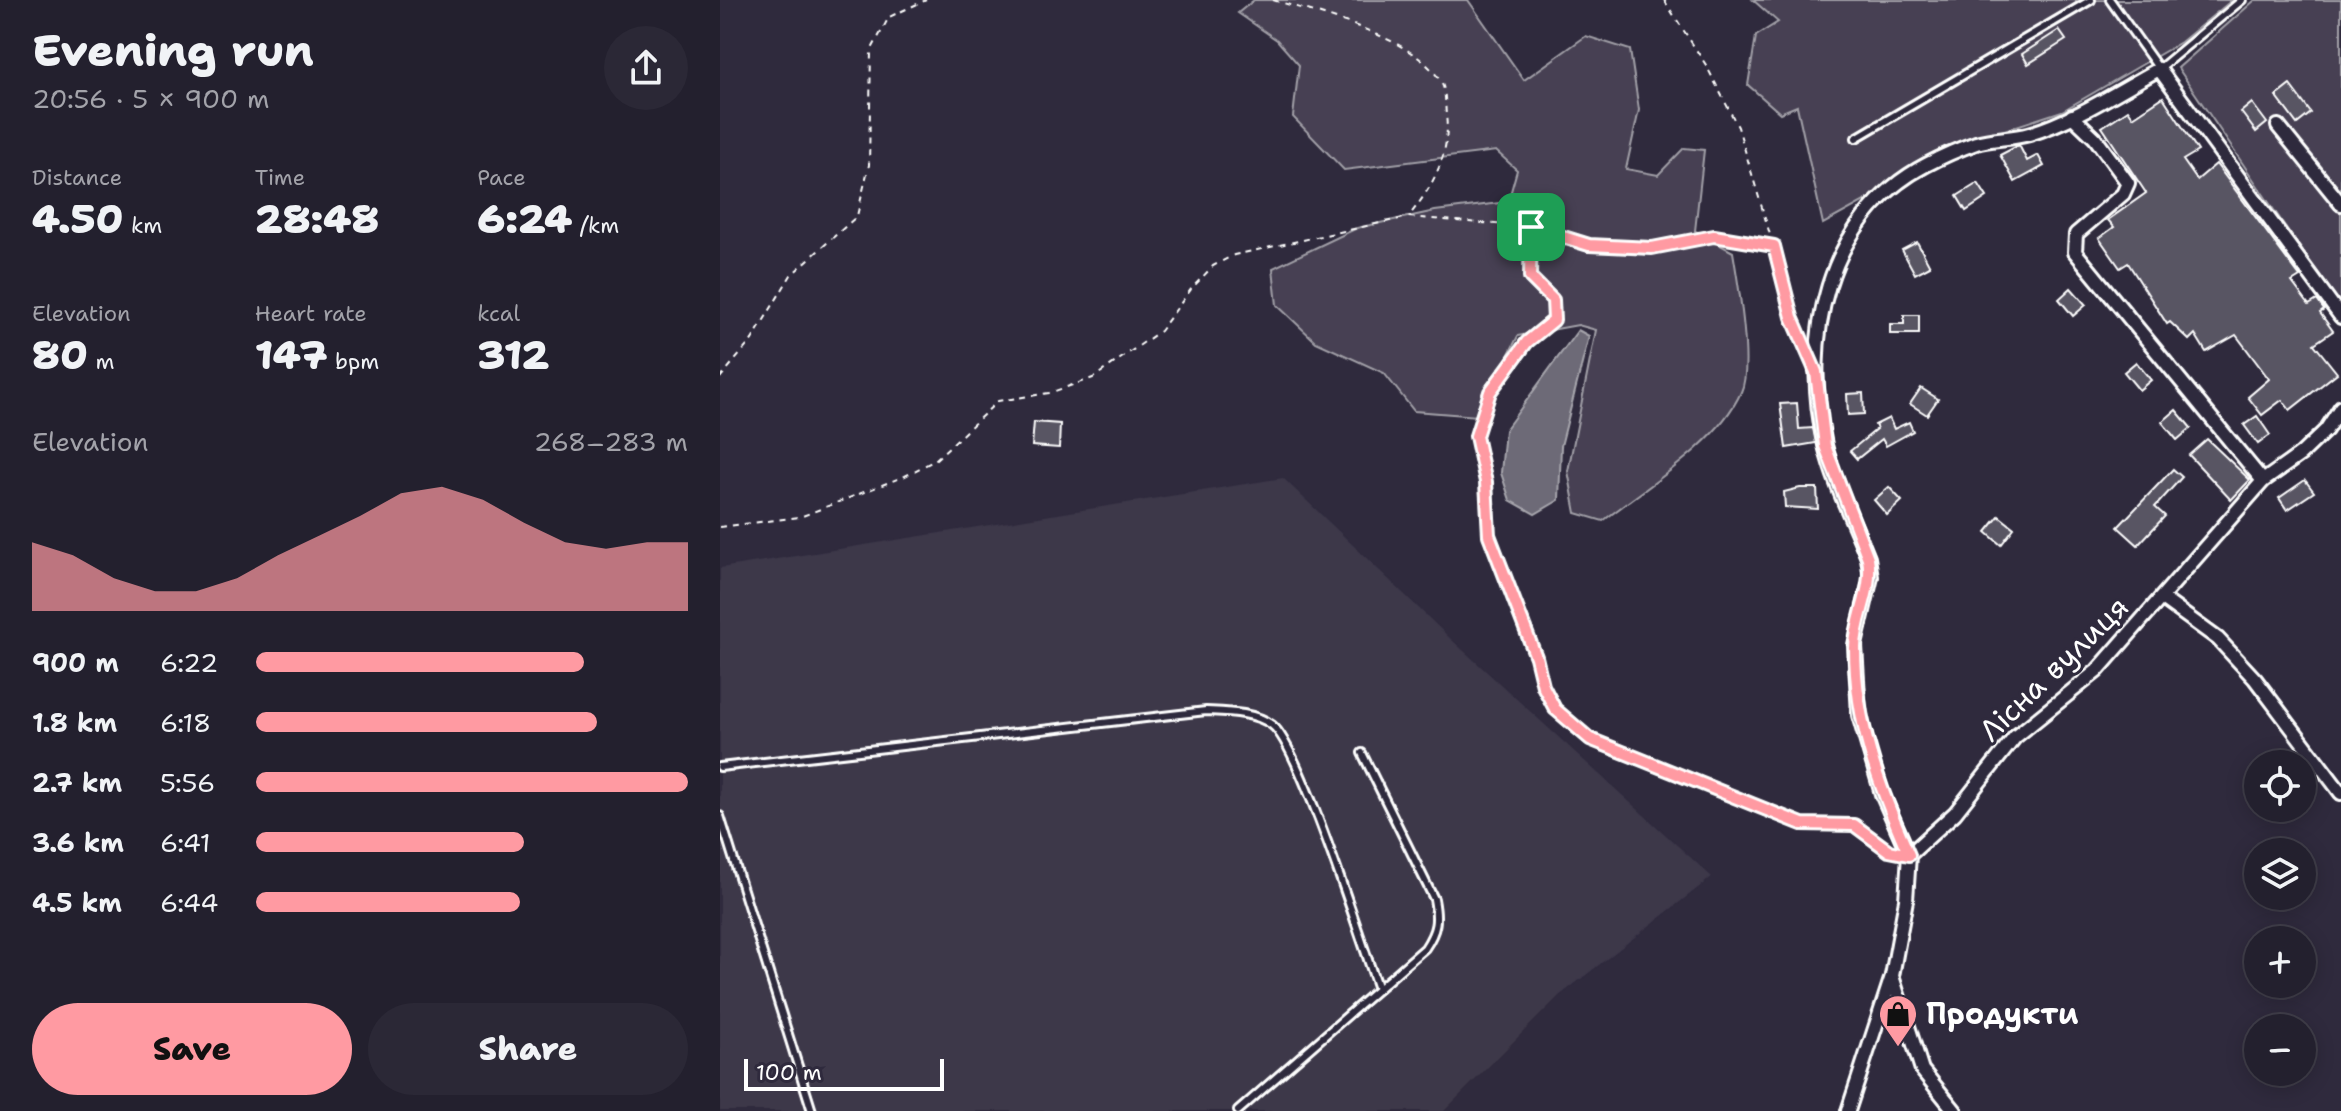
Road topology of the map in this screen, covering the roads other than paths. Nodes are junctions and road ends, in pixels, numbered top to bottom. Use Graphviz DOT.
graph roads {
  1 [pos="2091,0"];
  2 [pos="2110,0"];
  3 [pos="2242,0"];
  4 [pos="2159,69"];
  5 [pos="2072,116"];
  6 [pos="2278,126"];
  7 [pos="1856,138"];
  8 [pos="2341,204"];
  9 [pos="2341,317"];
  10 [pos="2341,407"];
  11 [pos="2263,481"];
  12 [pos="2163,599"];
  13 [pos="1362,753"];
  14 [pos="720,767"];
  15 [pos="2341,793"];
  16 [pos="720,816"];
  17 [pos="1909,855"];
  18 [pos="1892,976"];
  19 [pos="1378,989"];
  20 [pos="812,1111"];
  21 [pos="1238,1111"];
  22 [pos="1848,1111"];
  23 [pos="1955,1111"];
  1 -- 7 [label="lane"];
  2 -- 4 [label="lane"];
  3 -- 4 [label="lane"];
  4 -- 5 [label="street"];
  4 -- 9 [label="street"];
  5 -- 11 [label="street"];
  5 -- 17 [label="street"];
  6 -- 8 [label="street"];
  10 -- 11 [label="street, Лісна вулиця"];
  11 -- 12 [label="street, Лісна вулиця"];
  12 -- 15 [label="street"];
  12 -- 17 [label="street, Лісна вулиця"];
  13 -- 19 [label="lane"];
  14 -- 19 [label="lane"];
  16 -- 20 [label="lane"];
  17 -- 18 [label="street"];
  18 -- 22 [label="street"];
  18 -- 23 [label="street"];
  19 -- 21 [label="lane"];
}
